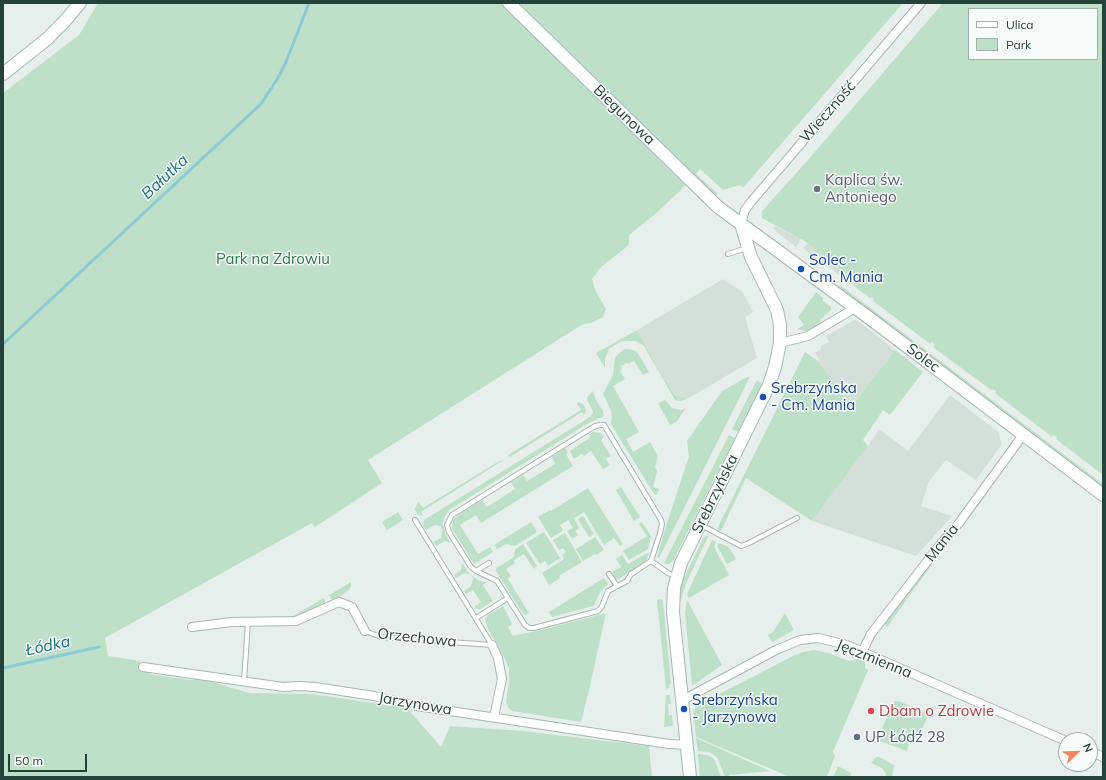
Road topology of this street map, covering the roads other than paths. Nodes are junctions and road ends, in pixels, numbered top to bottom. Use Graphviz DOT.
graph roads {
  1 [pos="80,3"];
  2 [pos="509,3"];
  3 [pos="921,3"];
  4 [pos="3,74"];
  5 [pos="741,224"];
  6 [pos="747,247"];
  7 [pos="728,254"];
  8 [pos="855,308"];
  9 [pos="780,343"];
  10 [pos="1023,435"];
  11 [pos="1103,495"];
  12 [pos="797,518"];
  13 [pos="415,520"];
  14 [pos="700,525"];
  15 [pos="651,561"];
  16 [pos="489,563"];
  17 [pos="476,571"];
  18 [pos="609,574"];
  19 [pos="676,576"];
  20 [pos="617,586"];
  21 [pos="508,598"];
  22 [pos="476,618"];
  23 [pos="248,622"];
  24 [pos="192,627"];
  25 [pos="365,631"];
  26 [pos="492,645"];
  27 [pos="862,652"];
  28 [pos="143,667"];
  29 [pos="244,682"];
  30 [pos="683,700"];
  31 [pos="494,717"];
  32 [pos="1058,738"];
  33 [pos="688,745"];
  34 [pos="690,777"];
  1 -- 4 [label="main road"];
  2 -- 5 [label="main road, Biegunowa"];
  3 -- 5 [label="street, Wieczność"];
  5 -- 6 [label="main road, Srebrzyńska"];
  5 -- 8 [label="main road, Solec"];
  6 -- 7 [label="lane"];
  6 -- 9 [label="main road, Srebrzyńska"];
  8 -- 9 [label="street"];
  8 -- 10 [label="main road, Solec"];
  9 -- 14 [label="main road, Srebrzyńska"];
  10 -- 11 [label="main road, Solec"];
  10 -- 27 [label="street, Mania"];
  12 -- 14 [label="lane"];
  13 -- 22 [label="lane"];
  14 -- 19 [label="main road, Srebrzyńska"];
  15 -- 17 [label="lane"];
  15 -- 19 [label="lane"];
  15 -- 20 [label="lane"];
  16 -- 17 [label="lane"];
  17 -- 21 [label="lane"];
  18 -- 20 [label="lane"];
  19 -- 30 [label="main road, Srebrzyńska"];
  20 -- 21 [label="lane"];
  21 -- 22 [label="lane"];
  22 -- 26 [label="lane"];
  23 -- 24 [label="street, Orzechowa"];
  23 -- 25 [label="street, Orzechowa"];
  23 -- 29 [label="lane"];
  25 -- 26 [label="lane, Orzechowa"];
  26 -- 31 [label="street"];
  27 -- 30 [label="street, Jęczmienna"];
  27 -- 32 [label="street, Jęczmienna"];
  28 -- 29 [label="street, Jarzynowa"];
  29 -- 31 [label="street, Jarzynowa"];
  30 -- 33 [label="main road, Srebrzyńska"];
  31 -- 33 [label="street, Jarzynowa"];
  33 -- 34 [label="main road, Srebrzyńska"];
}
